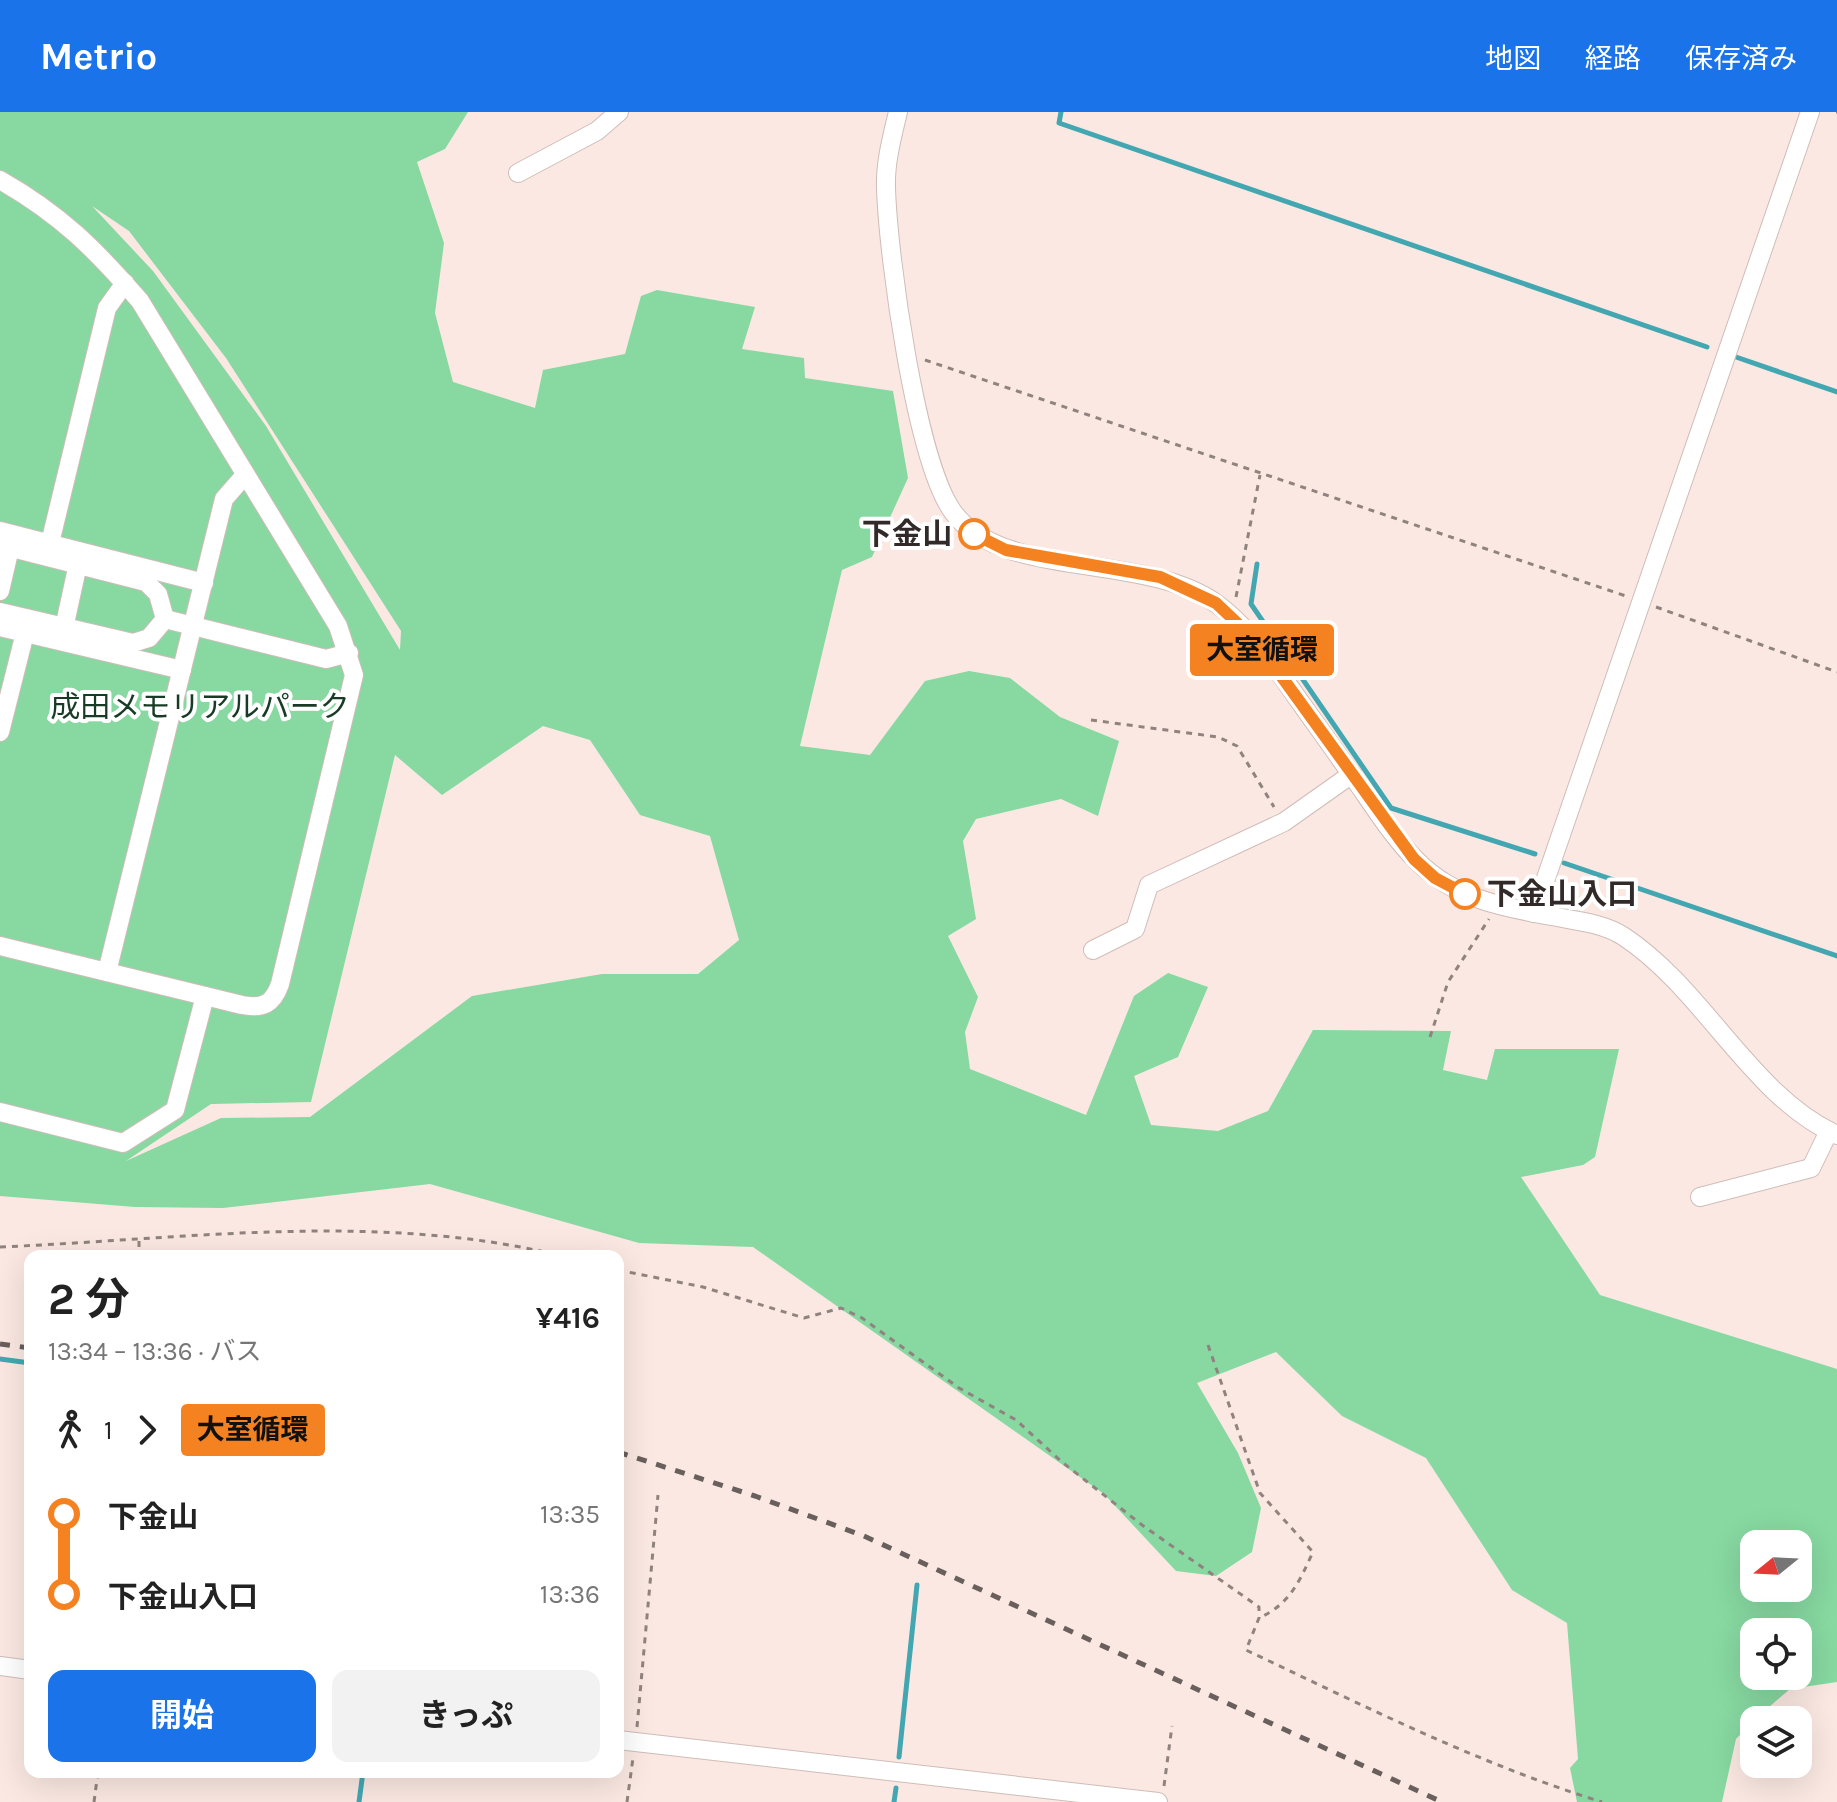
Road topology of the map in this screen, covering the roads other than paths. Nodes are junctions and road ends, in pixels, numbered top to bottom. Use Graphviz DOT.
graph roads {
  1 [pos="619,112"];
  2 [pos="898,112"];
  3 [pos="1810,112"];
  4 [pos="518,173"];
  5 [pos="0,180"];
  6 [pos="125,283"];
  7 [pos="245,475"];
  8 [pos="0,531"];
  9 [pos="50,543"];
  10 [pos="5,546"];
  11 [pos="78,564"];
  12 [pos="204,583"];
  13 [pos="0,591"];
  14 [pos="0,612"];
  15 [pos="165,619"];
  16 [pos="193,626"];
  17 [pos="0,627"];
  18 [pos="64,628"];
  19 [pos="25,633"];
  20 [pos="349,653"];
  21 [pos="182,670"];
  22 [pos="0,732"];
  23 [pos="1352,774"];
  24 [pos="1534,913"];
  25 [pos="0,946"];
  26 [pos="1093,950"];
  27 [pos="107,972"];
  28 [pos="205,996"];
  29 [pos="0,1112"];
  30 [pos="1833,1133"];
  31 [pos="1700,1197"];
  32 [pos="0,1666"];
  33 [pos="24,1669"];
  34 [pos="627,1742"];
  35 [pos="1161,1794"];
  1 -- 4 [label="street"];
  2 -- 23 [label="street"];
  3 -- 24 [label="street"];
  5 -- 6 [label="street"];
  6 -- 7 [label="street"];
  6 -- 9 [label="street"];
  7 -- 12 [label="street"];
  7 -- 20 [label="street"];
  8 -- 9 [label="street"];
  9 -- 12 [label="street"];
  10 -- 11 [label="street"];
  10 -- 13 [label="street"];
  11 -- 15 [label="street"];
  11 -- 18 [label="street"];
  12 -- 16 [label="street"];
  14 -- 18 [label="street"];
  15 -- 16 [label="street"];
  15 -- 18 [label="street"];
  16 -- 20 [label="street"];
  16 -- 21 [label="street"];
  17 -- 19 [label="street"];
  19 -- 21 [label="street"];
  19 -- 22 [label="street"];
  20 -- 28 [label="street"];
  21 -- 27 [label="street"];
  23 -- 24 [label="street"];
  23 -- 26 [label="street"];
  24 -- 30 [label="street"];
  25 -- 27 [label="street"];
  27 -- 28 [label="street"];
  28 -- 29 [label="street"];
  30 -- 31 [label="street"];
  32 -- 33 [label="street"];
  34 -- 35 [label="street"];
}
